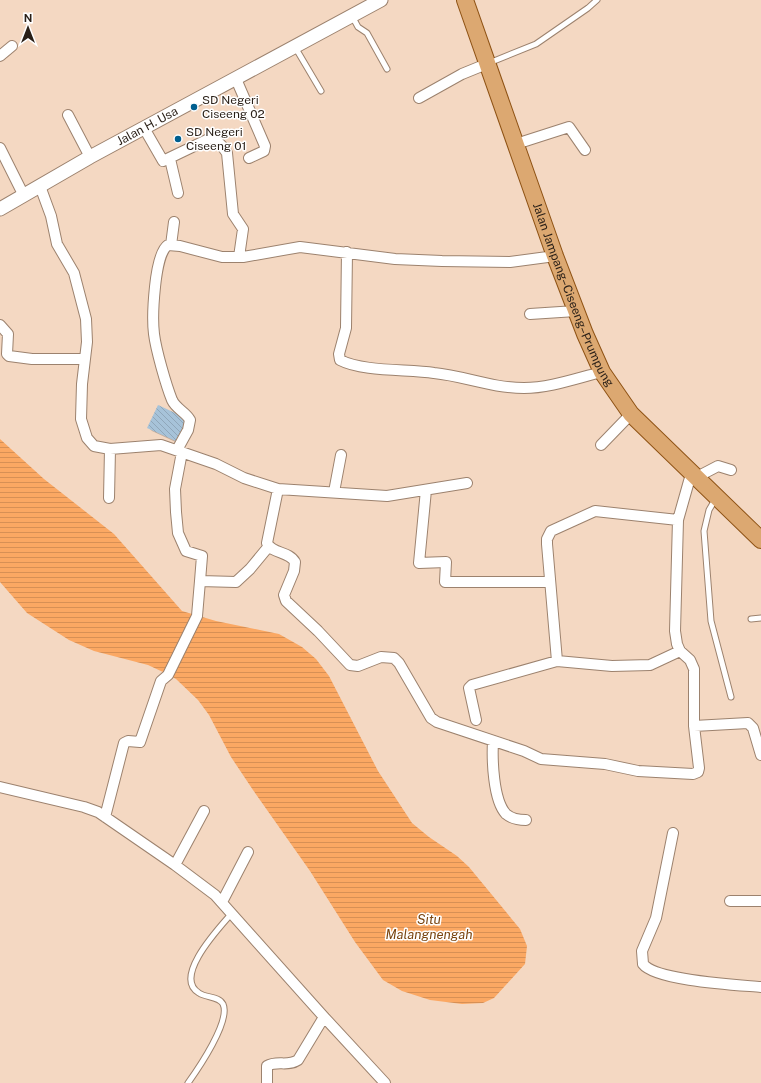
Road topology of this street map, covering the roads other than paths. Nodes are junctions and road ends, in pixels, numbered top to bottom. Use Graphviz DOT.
graph roads {
  1 [pos="381,0"];
  2 [pos="465,0"];
  3 [pos="597,0"];
  4 [pos="351,16"];
  5 [pos="12,46"];
  6 [pos="295,47"];
  7 [pos="0,56"];
  8 [pos="489,64"];
  9 [pos="387,69"];
  10 [pos="236,79"];
  11 [pos="321,91"];
  12 [pos="419,98"];
  13 [pos="68,115"];
  14 [pos="144,128"];
  15 [pos="516,144"];
  16 [pos="0,148"];
  17 [pos="585,150"];
  18 [pos="90,157"];
  19 [pos="249,158"];
  20 [pos="170,159"];
  21 [pos="40,186"];
  22 [pos="178,193"];
  23 [pos="24,196"];
  24 [pos="0,209"];
  25 [pos="174,222"];
  26 [pos="172,245"];
  27 [pos="347,252"];
  28 [pos="556,256"];
  29 [pos="239,257"];
  30 [pos="576,311"];
  31 [pos="530,314"];
  32 [pos="0,325"];
  33 [pos="85,359"];
  34 [pos="602,372"];
  35 [pos="631,414"];
  36 [pos="601,445"];
  37 [pos="110,449"];
  38 [pos="180,451"];
  39 [pos="341,455"];
  40 [pos="731,470"];
  41 [pos="693,476"];
  42 [pos="467,483"];
  43 [pos="278,489"];
  44 [pos="426,490"];
  45 [pos="334,492"];
  46 [pos="716,497"];
  47 [pos="109,498"];
  48 [pos="678,520"];
  49 [pos="761,540"];
  50 [pos="269,546"];
  51 [pos="200,581"];
  52 [pos="550,582"];
  53 [pos="761,618"];
  54 [pos="751,619"];
  55 [pos="680,651"];
  56 [pos="557,661"];
  57 [pos="731,698"];
  58 [pos="476,720"];
  59 [pos="694,726"];
  60 [pos="493,741"];
  61 [pos="761,755"];
  62 [pos="0,788"];
  63 [pos="204,811"];
  64 [pos="105,817"];
  65 [pos="526,820"];
  66 [pos="673,834"];
  67 [pos="248,852"];
  68 [pos="175,865"];
  69 [pos="730,901"];
  70 [pos="761,901"];
  71 [pos="222,902"];
  72 [pos="232,913"];
  73 [pos="761,987"];
  74 [pos="324,1017"];
  75 [pos="188,1083"];
  76 [pos="267,1083"];
  77 [pos="385,1083"];
  1 -- 4 [label="street, Jalan H. Usa"];
  2 -- 8 [label="main road, Jalan Jampang–Ciseeng–Prumpung"];
  3 -- 8 [label="lane"];
  4 -- 6 [label="street, Jalan H. Usa"];
  4 -- 9 [label="lane"];
  5 -- 7 [label="street"];
  6 -- 10 [label="street, Jalan H. Usa"];
  6 -- 11 [label="lane"];
  8 -- 12 [label="street"];
  8 -- 15 [label="main road, Jalan Jampang–Ciseeng–Prumpung"];
  10 -- 14 [label="street, Jalan H. Usa"];
  10 -- 19 [label="street"];
  13 -- 18 [label="street"];
  14 -- 18 [label="street, Jalan H. Usa"];
  14 -- 20 [label="street"];
  15 -- 17 [label="street"];
  15 -- 28 [label="main road, Jalan Jampang–Ciseeng–Prumpung"];
  16 -- 23 [label="street"];
  18 -- 21 [label="street, Jalan H. Usa"];
  20 -- 22 [label="street"];
  20 -- 29 [label="street"];
  21 -- 23 [label="street, Jalan H. Usa"];
  21 -- 33 [label="street"];
  23 -- 24 [label="street, Jalan H. Usa"];
  25 -- 26 [label="street"];
  26 -- 29 [label="street"];
  26 -- 38 [label="street"];
  27 -- 28 [label="street"];
  27 -- 29 [label="street"];
  27 -- 34 [label="street"];
  28 -- 30 [label="main road, Jalan Jampang–Ciseeng–Prumpung"];
  30 -- 31 [label="street"];
  30 -- 34 [label="main road, Jalan Jampang–Ciseeng–Prumpung"];
  32 -- 33 [label="street"];
  33 -- 37 [label="street"];
  34 -- 35 [label="main road, Jalan Jampang–Ciseeng–Prumpung"];
  35 -- 36 [label="street"];
  35 -- 41 [label="main road, Jalan Jampang–Ciseeng–Prumpung"];
  37 -- 38 [label="street"];
  37 -- 47 [label="street"];
  38 -- 43 [label="street"];
  38 -- 51 [label="street"];
  39 -- 45 [label="street"];
  40 -- 41 [label="street"];
  41 -- 46 [label="main road, Jalan Jampang–Ciseeng–Prumpung"];
  41 -- 48 [label="street"];
  42 -- 44 [label="street"];
  43 -- 45 [label="street"];
  43 -- 50 [label="street"];
  44 -- 45 [label="street"];
  44 -- 52 [label="street"];
  46 -- 49 [label="main road, Jalan Jampang–Ciseeng–Prumpung"];
  46 -- 57 [label="lane"];
  48 -- 52 [label="street"];
  48 -- 55 [label="street"];
  50 -- 51 [label="street"];
  50 -- 60 [label="street"];
  51 -- 64 [label="street"];
  52 -- 56 [label="street"];
  53 -- 54 [label="lane"];
  55 -- 56 [label="street"];
  55 -- 59 [label="street"];
  56 -- 58 [label="street"];
  59 -- 60 [label="street"];
  59 -- 61 [label="street"];
  60 -- 65 [label="street"];
  62 -- 64 [label="street"];
  63 -- 68 [label="street"];
  64 -- 68 [label="street"];
  66 -- 73 [label="street"];
  67 -- 71 [label="street"];
  68 -- 71 [label="street"];
  69 -- 70 [label="street"];
  71 -- 72 [label="street"];
  72 -- 74 [label="street"];
  72 -- 75 [label="lane"];
  74 -- 76 [label="street"];
  74 -- 77 [label="street"];
}
